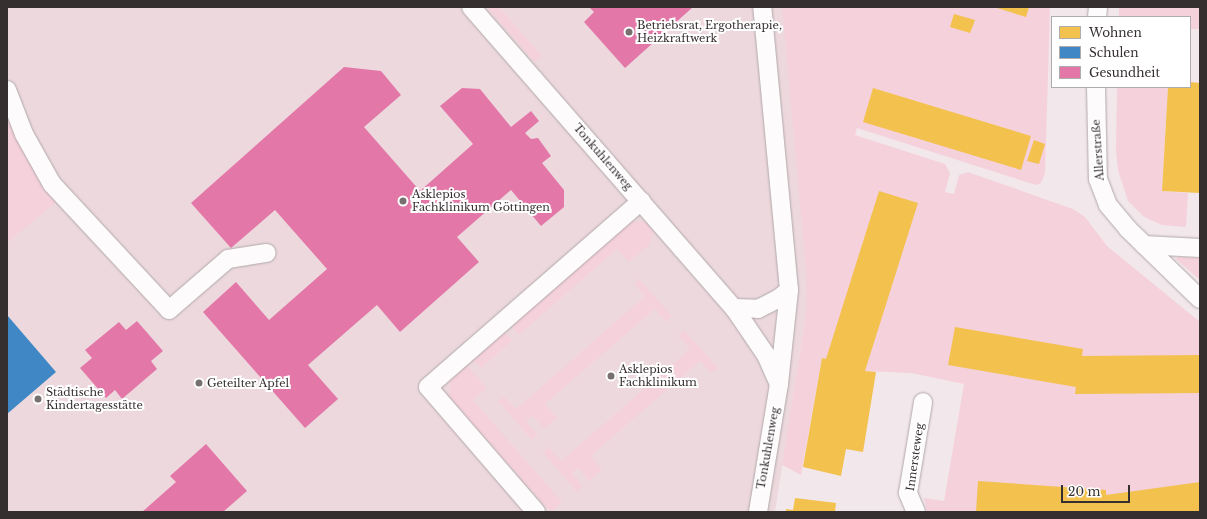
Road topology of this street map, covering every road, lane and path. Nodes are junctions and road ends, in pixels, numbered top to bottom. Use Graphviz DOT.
graph roads {
  1 [pos="471,7"];
  2 [pos="762,7"];
  3 [pos="1096,88"];
  4 [pos="7,90"];
  5 [pos="641,201"];
  6 [pos="1144,245"];
  7 [pos="1200,248"];
  8 [pos="267,253"];
  9 [pos="789,290"];
  10 [pos="1200,299"];
  11 [pos="734,308"];
  12 [pos="779,384"];
  13 [pos="923,402"];
  14 [pos="536,512"];
  15 [pos="758,512"];
  16 [pos="916,512"];
  1 -- 5 [label="street, Tonkuhlenweg"];
  2 -- 9 [label="street, Tonkuhlenweg"];
  3 -- 6 [label="street, Allerstraße"];
  4 -- 8 [label="street"];
  5 -- 11 [label="street, Tonkuhlenweg"];
  5 -- 14 [label="street"];
  6 -- 7 [label="street"];
  6 -- 10 [label="street, Allerstraße"];
  9 -- 11 [label="street"];
  9 -- 12 [label="street, Tonkuhlenweg"];
  11 -- 12 [label="street, Tonkuhlenweg"];
  12 -- 15 [label="street, Tonkuhlenweg"];
  13 -- 16 [label="street, Innersteweg"];
}
